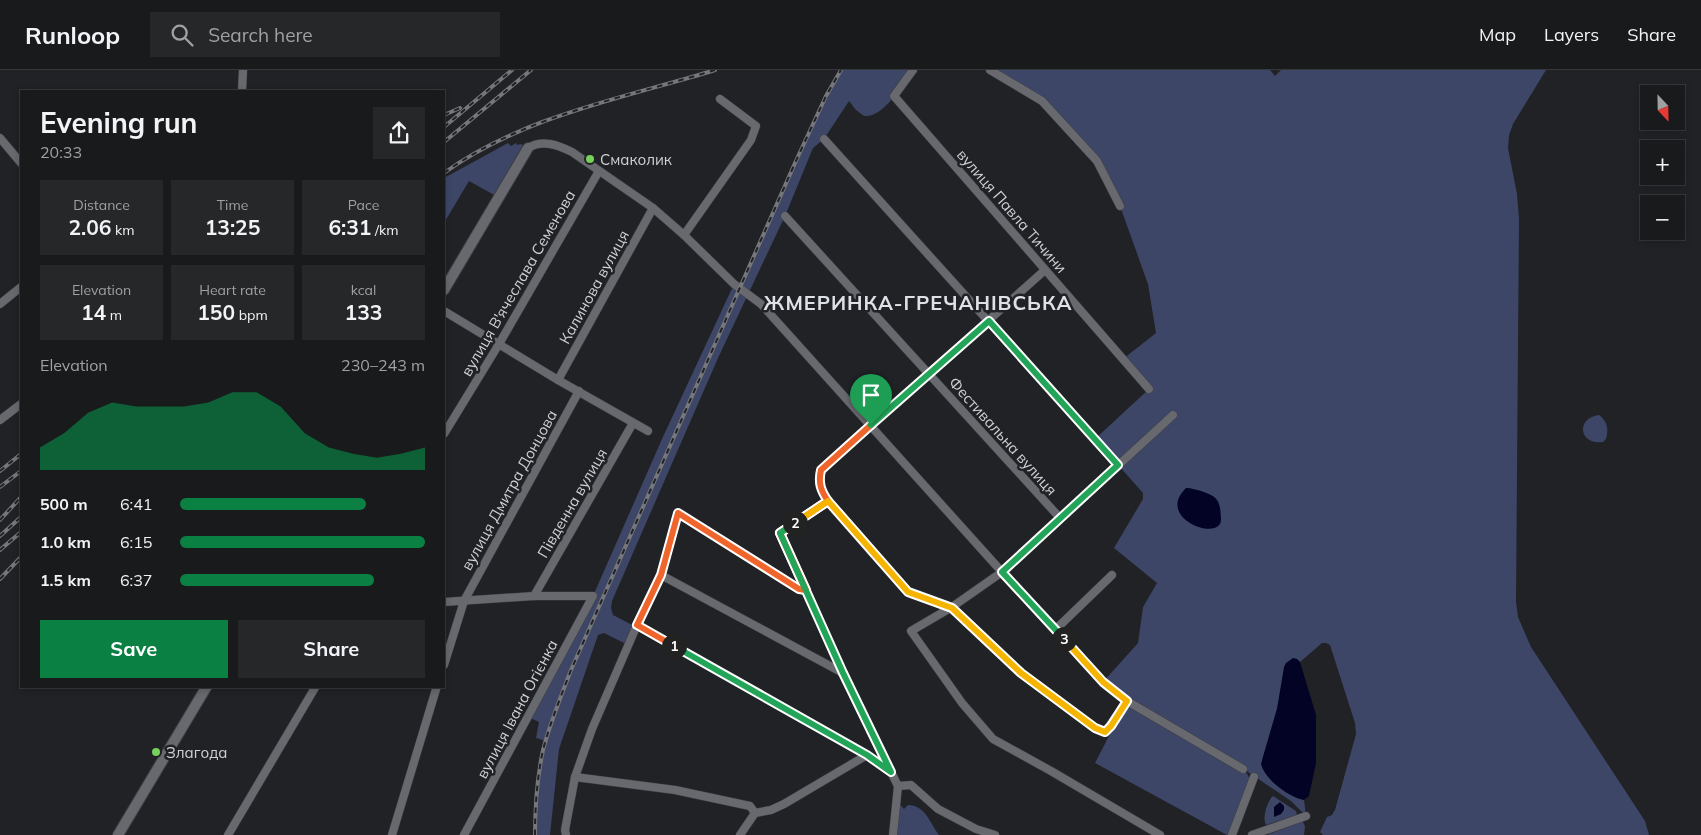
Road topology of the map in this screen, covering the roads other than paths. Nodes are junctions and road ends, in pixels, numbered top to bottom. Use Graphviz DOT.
graph roads {
  1 [pos="244,70"];
  2 [pos="913,70"];
  3 [pos="990,70"];
  4 [pos="242,90"];
  5 [pos="720,99"];
  6 [pos="0,138"];
  7 [pos="824,139"];
  8 [pos="528,148"];
  9 [pos="20,161"];
  10 [pos="599,171"];
  11 [pos="1120,206"];
  12 [pos="653,208"];
  13 [pos="785,216"];
  14 [pos="684,236"];
  15 [pos="1045,270"];
  16 [pos="20,288"];
  17 [pos="445,288"];
  18 [pos="0,304"];
  19 [pos="445,312"];
  20 [pos="989,321"];
  21 [pos="500,344"];
  22 [pos="928,374"];
  23 [pos="558,380"];
  24 [pos="1149,389"];
  25 [pos="579,391"];
  26 [pos="20,405"];
  27 [pos="1173,415"];
  28 [pos="0,420"];
  29 [pos="633,423"];
  30 [pos="871,425"];
  31 [pos="648,431"];
  32 [pos="445,432"];
  33 [pos="1118,465"];
  34 [pos="828,501"];
  35 [pos="1060,518"];
  36 [pos="1002,572"];
  37 [pos="661,575"];
  38 [pos="1112,575"];
  39 [pos="806,590"];
  40 [pos="534,596"];
  41 [pos="464,601"];
  42 [pos="445,602"];
  43 [pos="952,608"];
  44 [pos="637,625"];
  45 [pos="1055,630"];
  46 [pos="445,663"];
  47 [pos="843,673"];
  48 [pos="206,688"];
  49 [pos="315,688"];
  50 [pos="436,688"];
  51 [pos="1127,701"];
  52 [pos="867,755"];
  53 [pos="1243,769"];
  54 [pos="891,772"];
  55 [pos="576,777"];
  56 [pos="1254,777"];
  57 [pos="898,786"];
  58 [pos="755,813"];
  59 [pos="1306,816"];
  60 [pos="118,835"];
  61 [pos="228,835"];
  62 [pos="392,835"];
  63 [pos="464,835"];
  64 [pos="566,835"];
  65 [pos="740,835"];
  66 [pos="893,835"];
  67 [pos="996,835"];
  68 [pos="1160,835"];
  69 [pos="1232,835"];
  70 [pos="1252,835"];
  1 -- 4 [label="street"];
  2 -- 15 [label="street, вулиця Павла Тичини"];
  3 -- 11 [label="street"];
  5 -- 14 [label="street"];
  6 -- 9 [label="street"];
  7 -- 20 [label="street"];
  8 -- 10 [label="street"];
  8 -- 17 [label="street"];
  10 -- 12 [label="street"];
  10 -- 21 [label="street, вулиця В'ячеслава Семенова"];
  12 -- 14 [label="street"];
  12 -- 23 [label="street, Калинова вулиця"];
  13 -- 22 [label="street, Фестивальна вулиця"];
  14 -- 30 [label="street"];
  15 -- 20 [label="street"];
  15 -- 24 [label="street, вулиця Павла Тичини"];
  16 -- 18 [label="street"];
  19 -- 21 [label="street"];
  20 -- 22 [label="street"];
  20 -- 33 [label="street"];
  21 -- 23 [label="street"];
  21 -- 32 [label="street, вулиця В'ячеслава Семенова"];
  22 -- 30 [label="street"];
  22 -- 35 [label="street, Фестивальна вулиця"];
  23 -- 25 [label="street"];
  25 -- 29 [label="street"];
  25 -- 41 [label="street, вулиця Дмитра Донцова"];
  26 -- 28 [label="street"];
  27 -- 33 [label="street"];
  29 -- 31 [label="street"];
  29 -- 40 [label="street, Південна вулиця"];
  30 -- 34 [label="street"];
  30 -- 36 [label="street"];
  33 -- 35 [label="street"];
  34 -- 39 [label="street"];
  34 -- 43 [label="street"];
  35 -- 36 [label="street"];
  36 -- 43 [label="street"];
  36 -- 45 [label="street"];
  37 -- 39 [label="street"];
  37 -- 44 [label="street"];
  37 -- 47 [label="street"];
  38 -- 45 [label="street"];
  39 -- 47 [label="street"];
  40 -- 41 [label="street"];
  40 -- 63 [label="street, вулиця Івана Огієнка"];
  41 -- 42 [label="street"];
  41 -- 46 [label="street, вулиця Дмитра Донцова"];
  43 -- 51 [label="street"];
  43 -- 68 [label="street"];
  44 -- 52 [label="street"];
  44 -- 55 [label="street"];
  45 -- 51 [label="street"];
  47 -- 54 [label="street"];
  48 -- 60 [label="street"];
  49 -- 61 [label="street"];
  50 -- 62 [label="street"];
  51 -- 53 [label="street"];
  52 -- 54 [label="street"];
  52 -- 58 [label="street"];
  54 -- 57 [label="street"];
  55 -- 58 [label="street"];
  55 -- 64 [label="street"];
  56 -- 69 [label="street"];
  57 -- 66 [label="street"];
  57 -- 67 [label="street"];
  58 -- 65 [label="street"];
  59 -- 70 [label="street"];
}
